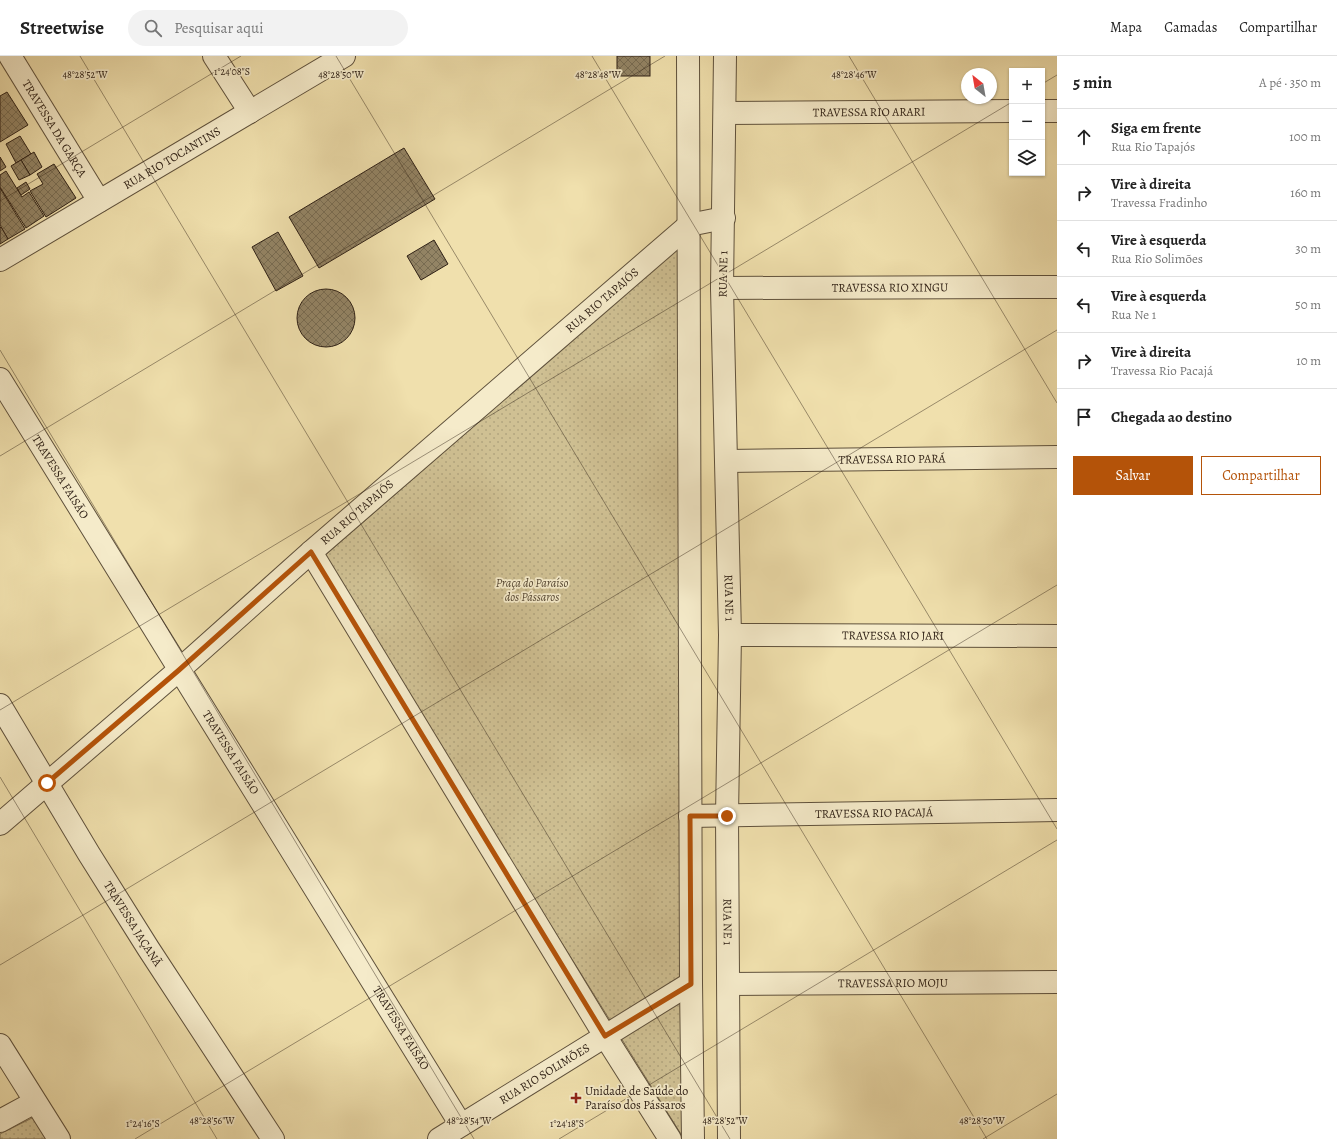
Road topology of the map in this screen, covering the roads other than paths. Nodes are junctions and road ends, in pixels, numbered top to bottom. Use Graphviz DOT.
graph roads {
  1 [pos="10,56"];
  2 [pos="214,56"];
  3 [pos="344,56"];
  4 [pos="688,56"];
  5 [pos="725,56"];
  6 [pos="1009,111"];
  7 [pos="1045,111"];
  8 [pos="1057,111"];
  9 [pos="250,112"];
  10 [pos="725,113"];
  11 [pos="99,201"];
  12 [pos="724,218"];
  13 [pos="689,225"];
  14 [pos="0,260"];
  15 [pos="1057,287"];
  16 [pos="722,288"];
  17 [pos="0,379"];
  18 [pos="1057,457"];
  19 [pos="727,460"];
  20 [pos="311,552"];
  21 [pos="730,635"];
  22 [pos="1057,636"];
  23 [pos="179,670"];
  24 [pos="0,705"];
  25 [pos="47,783"];
  26 [pos="1057,810"];
  27 [pos="690,816"];
  28 [pos="727,816"];
  29 [pos="0,824"];
  30 [pos="1057,982"];
  31 [pos="691,984"];
  32 [pos="729,984"];
  33 [pos="605,1036"];
  34 [pos="0,1045"];
  35 [pos="35,1102"];
  36 [pos="0,1121"];
  37 [pos="461,1125"];
  38 [pos="59,1139"];
  39 [pos="273,1139"];
  40 [pos="439,1139"];
  41 [pos="670,1139"];
  42 [pos="693,1139"];
  43 [pos="729,1139"];
  1 -- 11 [label="street, TRAVESSA DA GARÇA"];
  2 -- 9 [label="street"];
  3 -- 9 [label="street, RUA RIO TOCANTINS"];
  4 -- 13 [label="street"];
  5 -- 10 [label="street, RUA NE 1"];
  6 -- 10 [label="street, TRAVESSA RIO ARARI"];
  7 -- 8 [label="street"];
  9 -- 11 [label="street, RUA RIO TOCANTINS"];
  10 -- 12 [label="street, RUA NE 1"];
  11 -- 14 [label="street, RUA RIO TOCANTINS"];
  12 -- 13 [label="street, RUA RIO TAPAJÓS"];
  12 -- 16 [label="street, RUA NE 1"];
  13 -- 20 [label="street, RUA RIO TAPAJÓS"];
  13 -- 27 [label="street"];
  15 -- 16 [label="street, TRAVESSA RIO XINGU"];
  16 -- 19 [label="street, RUA NE 1"];
  17 -- 23 [label="street, TRAVESSA FAISÃO"];
  18 -- 19 [label="street, TRAVESSA RIO PARÁ"];
  19 -- 21 [label="street, RUA NE 1"];
  20 -- 23 [label="street, RUA RIO TAPAJÓS"];
  20 -- 33 [label="street"];
  21 -- 22 [label="street, TRAVESSA RIO JARI"];
  21 -- 28 [label="street, RUA NE 1"];
  23 -- 25 [label="street, RUA RIO TAPAJÓS"];
  23 -- 37 [label="street, TRAVESSA FAISÃO"];
  24 -- 25 [label="street, TRAVESSA JAÇANÃ"];
  25 -- 29 [label="street, RUA RIO TAPAJÓS"];
  25 -- 39 [label="street, TRAVESSA JAÇANÃ"];
  26 -- 28 [label="street, TRAVESSA RIO PACAJÁ"];
  27 -- 28 [label="street, TRAVESSA RIO PACAJÁ"];
  27 -- 31 [label="street"];
  28 -- 32 [label="street, RUA NE 1"];
  30 -- 32 [label="street, TRAVESSA RIO MOJU"];
  31 -- 33 [label="street, RUA RIO SOLIMÕES"];
  31 -- 42 [label="street"];
  32 -- 43 [label="street, RUA NE 1"];
  33 -- 37 [label="street, RUA RIO SOLIMÕES"];
  33 -- 41 [label="street"];
  34 -- 35 [label="street"];
  35 -- 36 [label="street"];
  35 -- 38 [label="street"];
  37 -- 40 [label="street, RUA RIO SOLIMÕES"];
}
